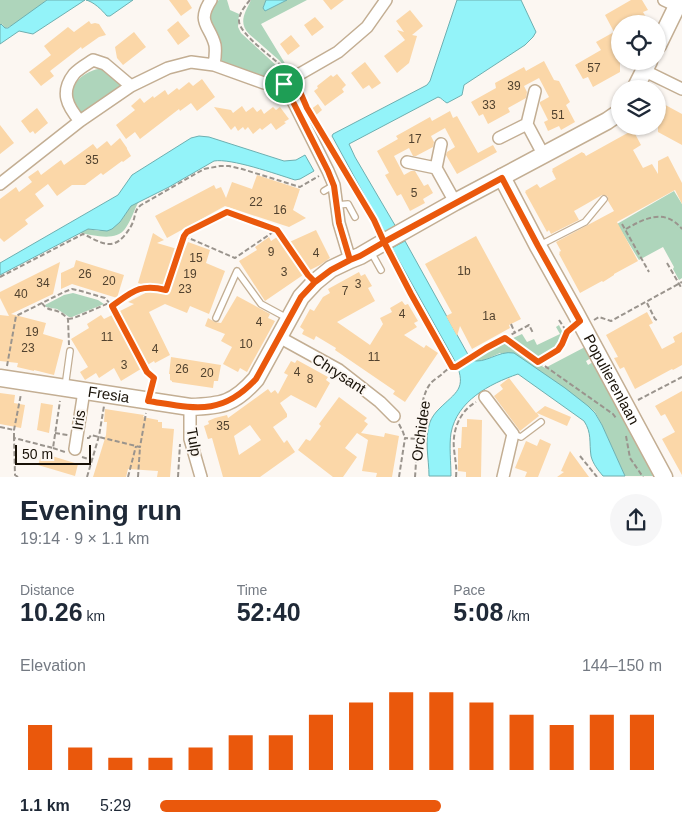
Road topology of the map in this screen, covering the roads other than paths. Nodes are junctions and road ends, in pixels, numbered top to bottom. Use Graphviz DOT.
graph roads {
  1 [pos="211,0"];
  2 [pos="386,0"];
  3 [pos="674,2"];
  4 [pos="666,24"];
  5 [pos="214,65"];
  6 [pos="653,70"];
  7 [pos="289,81"];
  8 [pos="131,86"];
  9 [pos="682,89"];
  10 [pos="535,91"];
  11 [pos="611,118"];
  12 [pos="80,121"];
  13 [pos="527,124"];
  14 [pos="499,138"];
  15 [pos="442,144"];
  16 [pos="543,154"];
  17 [pos="407,162"];
  18 [pos="436,168"];
  19 [pos="502,178"];
  20 [pos="0,184"];
  21 [pos="604,199"];
  22 [pos="455,202"];
  23 [pos="337,205"];
  24 [pos="355,217"];
  25 [pos="538,246"];
  26 [pos="370,250"];
  27 [pos="350,260"];
  28 [pos="381,270"];
  29 [pos="216,318"];
  30 [pos="289,319"];
  31 [pos="279,337"];
  32 [pos="70,351"];
  33 [pos="2,378"];
  34 [pos="63,388"];
  35 [pos="84,391"];
  36 [pos="485,397"];
  37 [pos="190,407"];
  38 [pos="394,416"];
  39 [pos="541,422"];
  40 [pos="513,434"];
  41 [pos="75,449"];
  42 [pos="201,476"];
  43 [pos="502,476"];
  44 [pos="664,476"];
  1 -- 5 [label="street"];
  2 -- 7 [label="street"];
  3 -- 4 [label="street"];
  5 -- 7 [label="street"];
  5 -- 8 [label="street"];
  6 -- 9 [label="street"];
  7 -- 23 [label="street"];
  8 -- 12 [label="street"];
  8 -- 12 [label="street"];
  10 -- 13 [label="street"];
  11 -- 16 [label="street"];
  12 -- 20 [label="street"];
  13 -- 14 [label="street"];
  13 -- 16 [label="street"];
  15 -- 18 [label="street"];
  16 -- 19 [label="street"];
  17 -- 18 [label="street"];
  18 -- 22 [label="street"];
  19 -- 22 [label="street"];
  19 -- 25 [label="street, Populierenlaan"];
  21 -- 25 [label="lane"];
  22 -- 26 [label="street, Fresia"];
  23 -- 24 [label="lane"];
  23 -- 27 [label="street"];
  25 -- 44 [label="street, Populierenlaan"];
  26 -- 27 [label="street, Fresia"];
  26 -- 28 [label="lane"];
  27 -- 30 [label="street, Fresia"];
  29 -- 30 [label="lane"];
  30 -- 31 [label="street, Fresia"];
  31 -- 37 [label="street, Fresia"];
  31 -- 38 [label="street, Chrysant"];
  32 -- 34 [label="lane"];
  33 -- 34 [label="street, Fresia"];
  34 -- 35 [label="street, Fresia"];
  35 -- 37 [label="street, Fresia"];
  35 -- 41 [label="street, Iris"];
  36 -- 40 [label="street"];
  37 -- 42 [label="street, Tulp"];
  39 -- 40 [label="lane"];
  40 -- 43 [label="street"];
}
